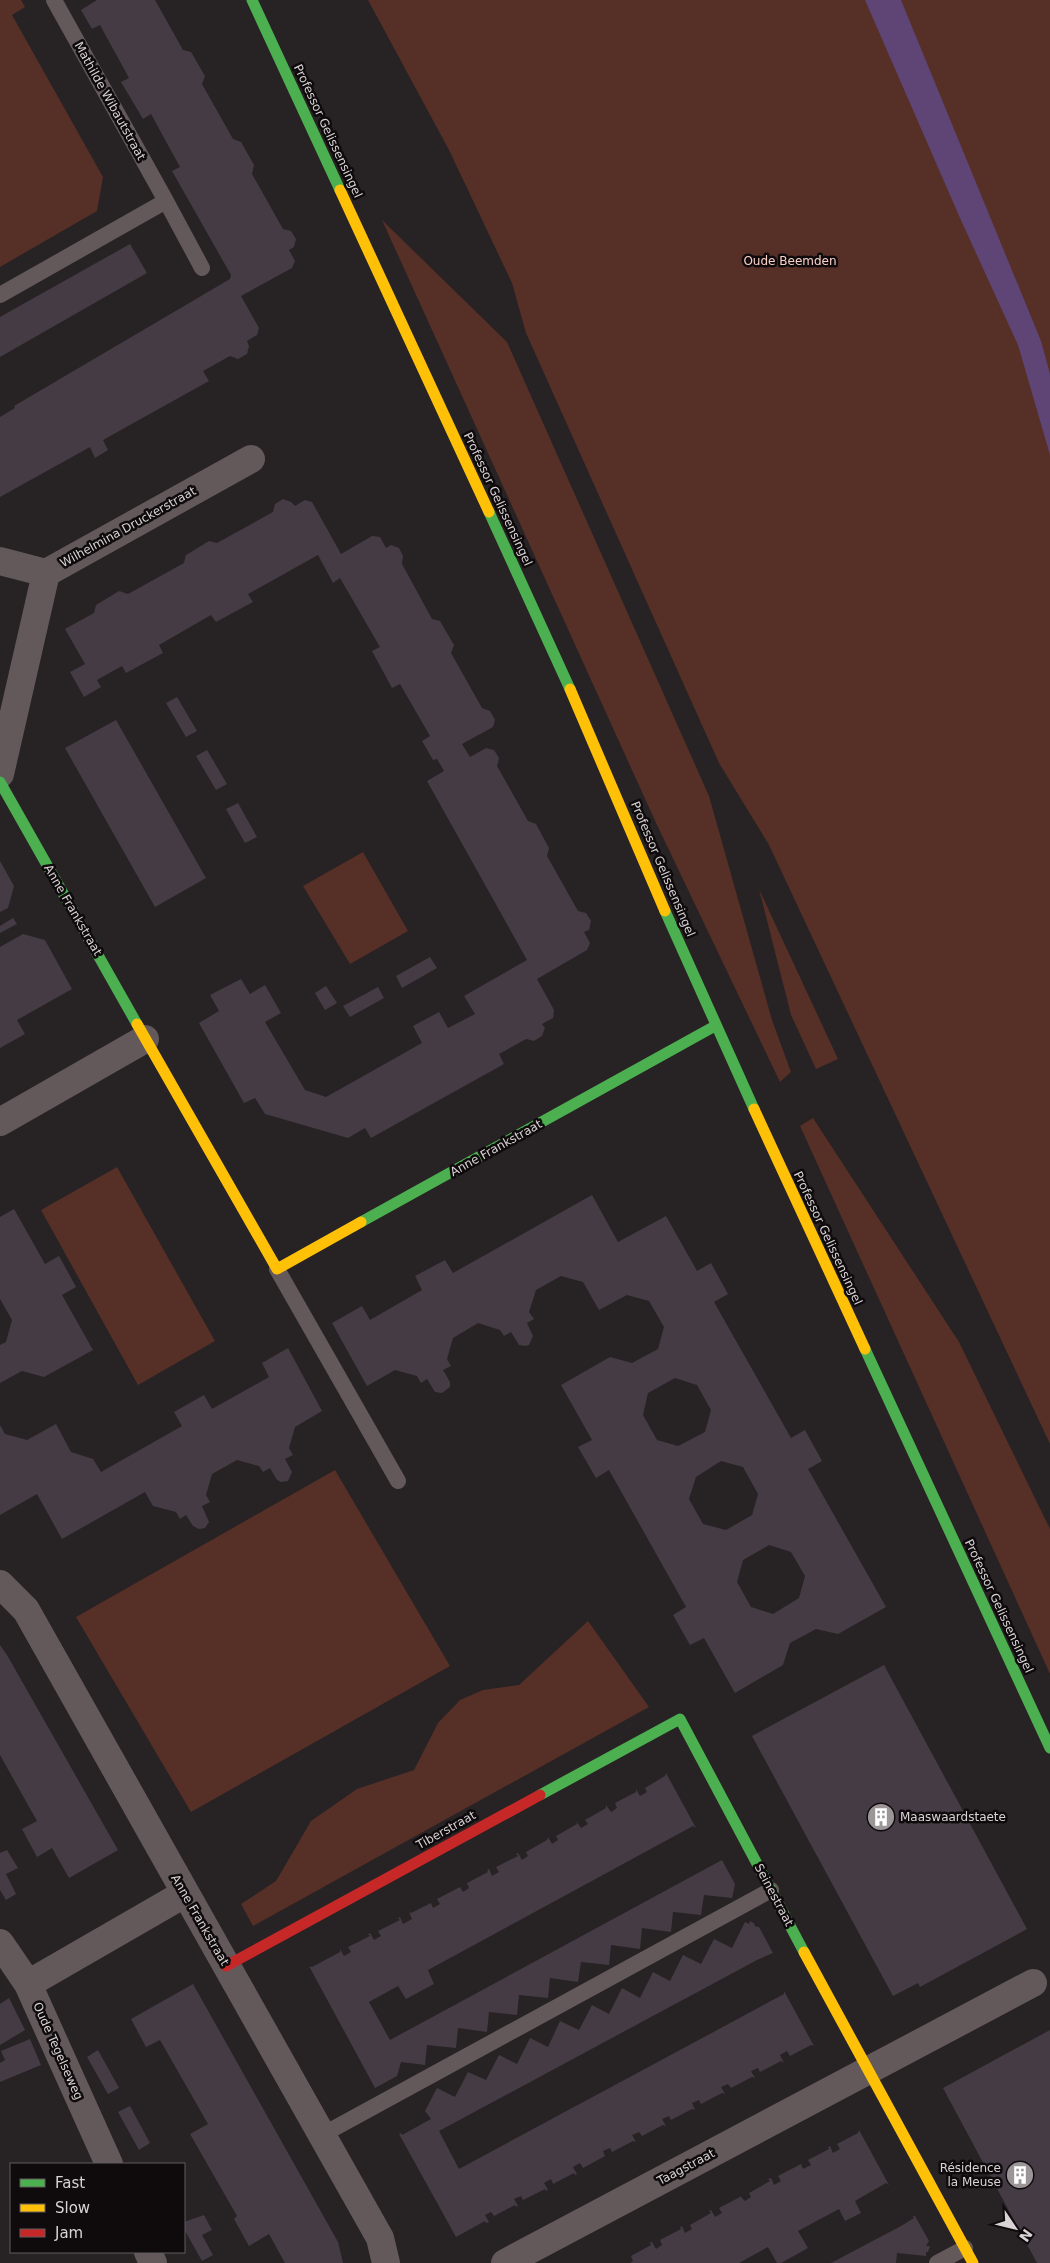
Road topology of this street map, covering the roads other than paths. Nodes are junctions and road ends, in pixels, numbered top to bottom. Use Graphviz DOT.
graph roads {
  1 [pos="54,0"];
  2 [pos="252,0"];
  3 [pos="166,201"];
  4 [pos="202,268"];
  5 [pos="0,295"];
  6 [pos="251,459"];
  7 [pos="0,561"];
  8 [pos="46,573"];
  9 [pos="0,774"];
  10 [pos="0,782"];
  11 [pos="715,1026"];
  12 [pos="145,1039"];
  13 [pos="0,1122"];
  14 [pos="277,1269"];
  15 [pos="398,1481"];
  16 [pos="0,1584"];
  17 [pos="680,1719"];
  18 [pos="1050,1748"];
  19 [pos="771,1890"];
  20 [pos="184,1894"];
  21 [pos="0,1943"];
  22 [pos="226,1966"];
  23 [pos="1033,1983"];
  24 [pos="28,1984"];
  25 [pos="867,2070"];
  26 [pos="322,2136"];
  27 [pos="109,2163"];
  28 [pos="965,2248"];
  29 [pos="386,2263"];
  30 [pos="505,2263"];
  31 [pos="937,2263"];
  32 [pos="973,2263"];
  1 -- 3 [label="lane, Mathilde Wibautstraat"];
  2 -- 11 [label="street, Professor Gelissensingel"];
  3 -- 4 [label="lane, Mathilde Wibautstraat"];
  3 -- 5 [label="lane"];
  6 -- 8 [label="street, Wilhelmina Druckerstraat"];
  7 -- 8 [label="street, Wilhelmina Druckerstraat"];
  8 -- 9 [label="street"];
  10 -- 12 [label="street, Anne Frankstraat"];
  11 -- 14 [label="street, Anne Frankstraat"];
  11 -- 18 [label="street, Professor Gelissensingel"];
  12 -- 13 [label="street"];
  12 -- 14 [label="street, Anne Frankstraat"];
  14 -- 15 [label="lane, Anne Frankstraat"];
  16 -- 20 [label="street, Anne Frankstraat"];
  17 -- 19 [label="street, Seinestraat"];
  17 -- 22 [label="street, Tiberstraat"];
  19 -- 25 [label="street, Seinestraat"];
  19 -- 26 [label="lane"];
  20 -- 22 [label="street, Anne Frankstraat"];
  20 -- 24 [label="street"];
  21 -- 24 [label="street, Oude Tegelseweg"];
  22 -- 26 [label="street, Anne Frankstraat"];
  23 -- 25 [label="street"];
  24 -- 27 [label="street, Oude Tegelseweg"];
  25 -- 28 [label="street, Seinestraat"];
  25 -- 30 [label="street, Taagstraat"];
  26 -- 29 [label="street, Anne Frankstraat"];
  28 -- 31 [label="lane"];
  28 -- 32 [label="street, Seinestraat"];
}
